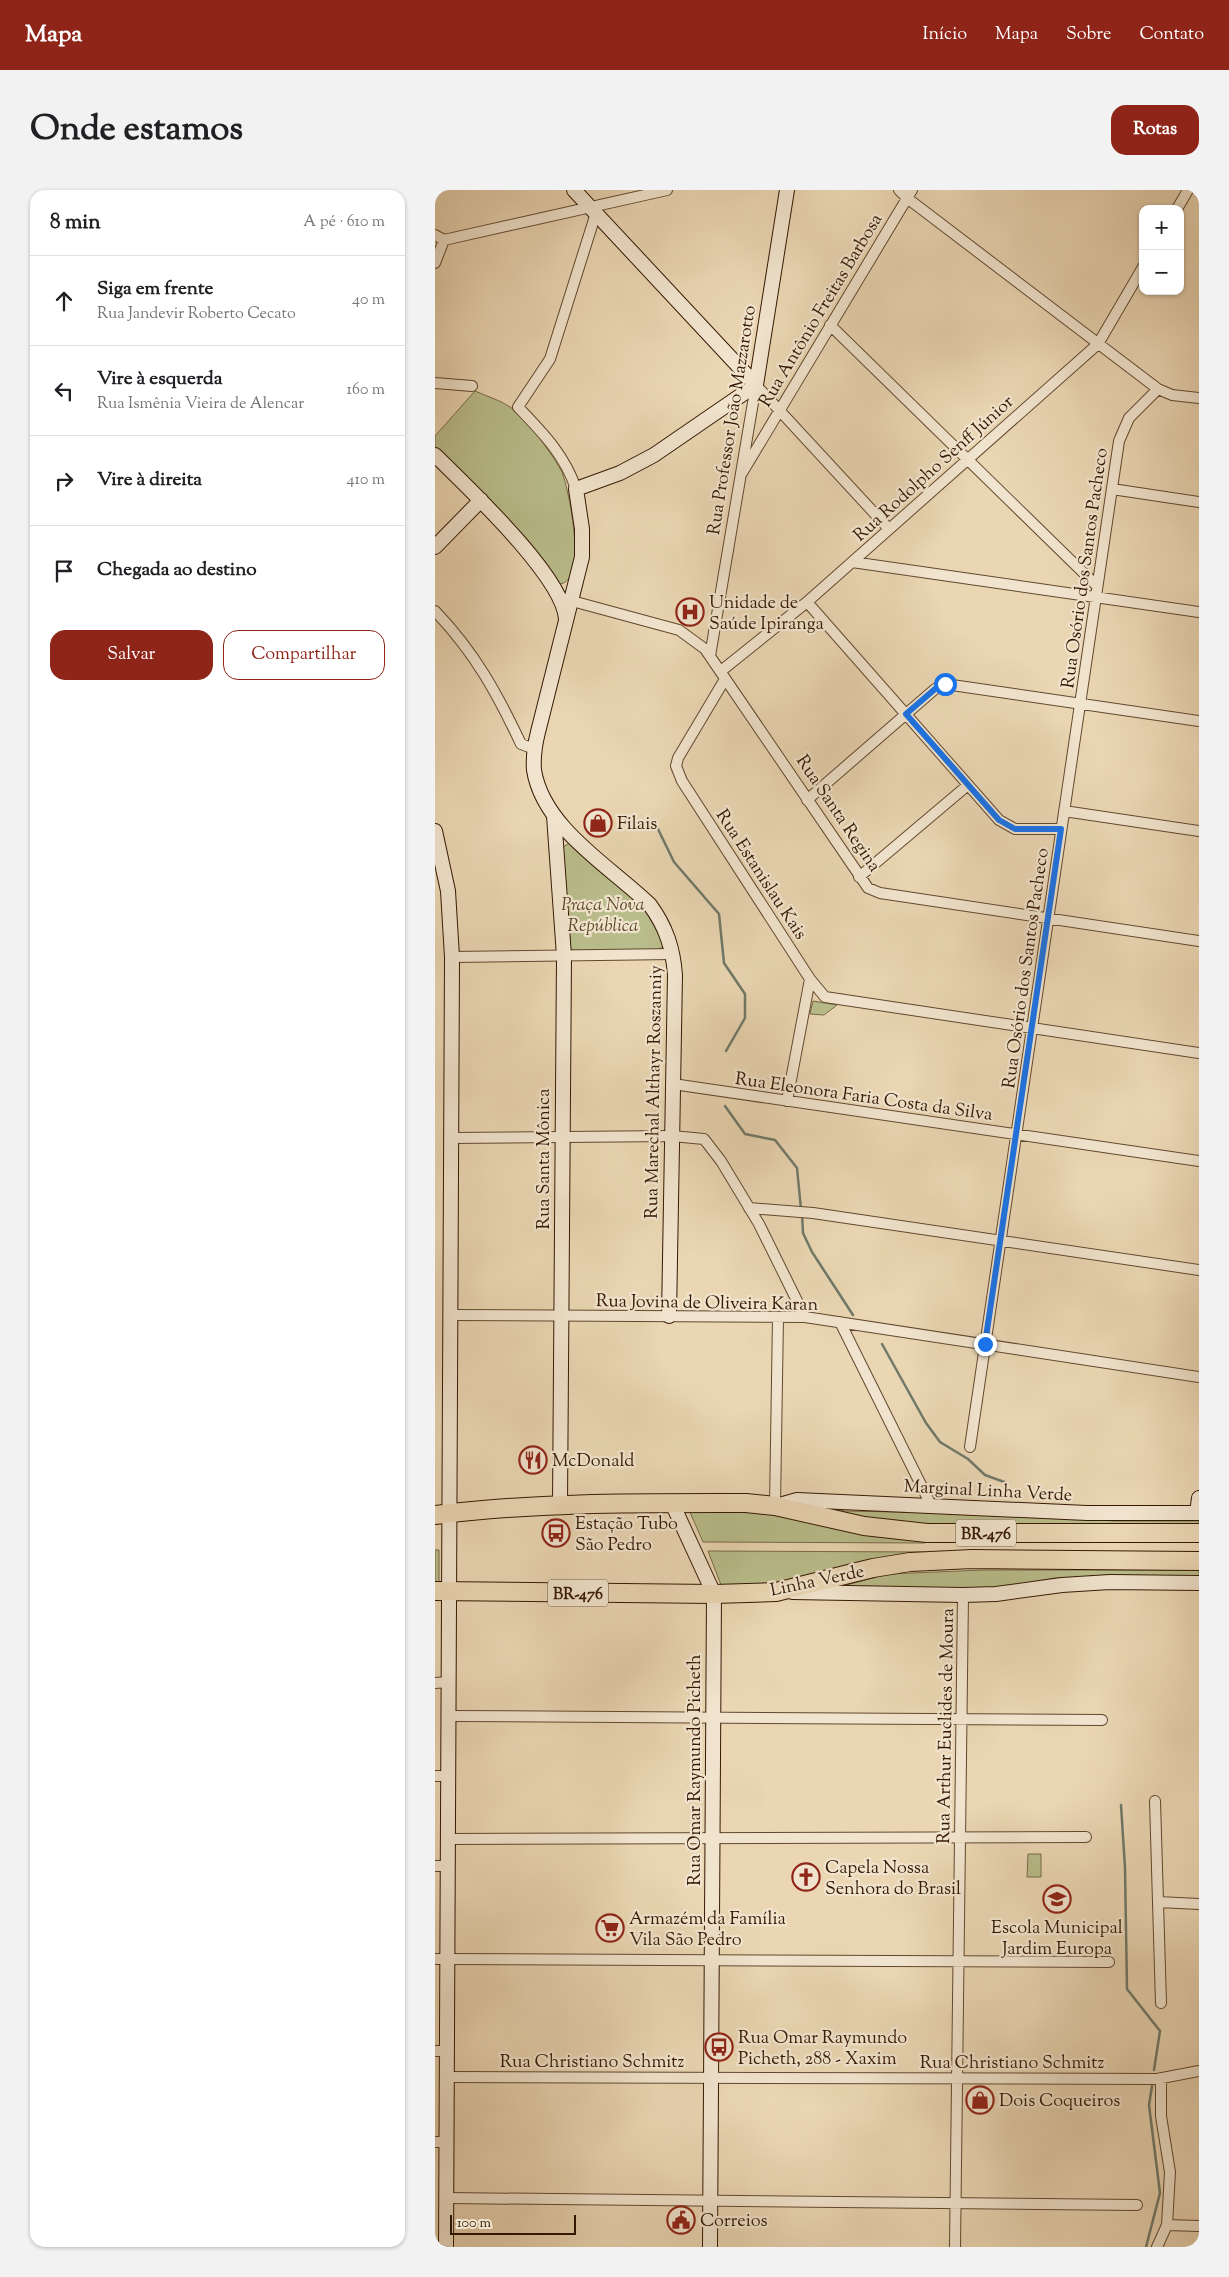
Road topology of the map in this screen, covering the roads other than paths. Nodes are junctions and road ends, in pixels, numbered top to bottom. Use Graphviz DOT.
graph roads {
  1 [pos="574,190"];
  2 [pos="667,190"];
  3 [pos="787,190"];
  4 [pos="899,190"];
  5 [pos="1188,190"];
  6 [pos="909,194"];
  7 [pos="1179,205"];
  8 [pos="593,210"];
  9 [pos="440,238"];
  10 [pos="435,263"];
  11 [pos="1139,274"];
  12 [pos="830,325"];
  13 [pos="1098,344"];
  14 [pos="435,384"];
  15 [pos="756,385"];
  16 [pos="473,386"];
  17 [pos="1158,390"];
  18 [pos="1199,398"];
  19 [pos="779,410"];
  20 [pos="435,456"];
  21 [pos="967,460"];
  22 [pos="742,473"];
  23 [pos="576,489"];
  24 [pos="1112,489"];
  25 [pos="481,500"];
  26 [pos="1199,502"];
  27 [pos="889,529"];
  28 [pos="435,547"];
  29 [pos="852,562"];
  30 [pos="576,584"];
  31 [pos="1097,586"];
  32 [pos="555,592"];
  33 [pos="1096,597"];
  34 [pos="572,601"];
  35 [pos="807,602"];
  36 [pos="435,611"];
  37 [pos="1199,612"];
  38 [pos="567,622"];
  39 [pos="710,656"];
  40 [pos="723,675"];
  41 [pos="1080,703"];
  42 [pos="906,714"];
  43 [pos="1199,721"];
  44 [pos="536,743"];
  45 [pos="968,785"];
  46 [pos="807,800"];
  47 [pos="1064,811"];
  48 [pos="554,816"];
  49 [pos="1061,829"];
  50 [pos="435,830"];
  51 [pos="1199,831"];
  52 [pos="859,877"];
  53 [pos="1048,918"];
  54 [pos="1199,941"];
  55 [pos="673,954"];
  56 [pos="564,956"];
  57 [pos="452,957"];
  58 [pos="810,979"];
  59 [pos="1032,1028"];
  60 [pos="1199,1053"];
  61 [pos="673,1084"];
  62 [pos="787,1101"];
  63 [pos="1016,1135"];
  64 [pos="672,1136"];
  65 [pos="561,1137"];
  66 [pos="451,1138"];
  67 [pos="1199,1161"];
  68 [pos="749,1208"];
  69 [pos="1001,1241"];
  70 [pos="1199,1270"];
  71 [pos="451,1315"];
  72 [pos="561,1315"];
  73 [pos="669,1316"];
  74 [pos="778,1317"];
  75 [pos="805,1318"];
  76 [pos="840,1322"];
  77 [pos="985,1344"];
  78 [pos="1199,1377"];
  79 [pos="970,1447"];
  80 [pos="1199,1498"];
  81 [pos="672,1503"];
  82 [pos="560,1504"];
  83 [pos="775,1506"];
  84 [pos="932,1506"];
  85 [pos="1198,1513"];
  86 [pos="442,1514"];
  87 [pos="1199,1533"];
  88 [pos="1199,1561"];
  89 [pos="1199,1584"];
  90 [pos="442,1591"];
  91 [pos="776,1592"];
  92 [pos="713,1594"];
  93 [pos="963,1595"];
  94 [pos="442,1682"];
  95 [pos="449,1716"];
  96 [pos="713,1718"];
  97 [pos="961,1719"];
  98 [pos="1102,1720"];
  99 [pos="442,1776"];
  100 [pos="1155,1802"];
  101 [pos="960,1837"];
  102 [pos="1086,1837"];
  103 [pos="712,1838"];
  104 [pos="448,1839"];
  105 [pos="442,1866"];
  106 [pos="1158,1902"];
  107 [pos="1199,1904"];
  108 [pos="441,1959"];
  109 [pos="711,1959"];
  110 [pos="959,1961"];
  111 [pos="1109,1962"];
  112 [pos="1161,2004"];
  113 [pos="441,2051"];
  114 [pos="1199,2071"];
  115 [pos="447,2077"];
  116 [pos="711,2077"];
  117 [pos="957,2078"];
  118 [pos="1159,2078"];
  119 [pos="441,2142"];
  120 [pos="447,2198"];
  121 [pos="710,2200"];
  122 [pos="956,2203"];
  123 [pos="1137,2205"];
  124 [pos="1167,2225"];
  125 [pos="1199,2226"];
  126 [pos="441,2231"];
  127 [pos="446,2247"];
  128 [pos="710,2247"];
  129 [pos="955,2247"];
  130 [pos="1157,2247"];
  1 -- 8 [label="main road"];
  2 -- 8 [label="street"];
  3 -- 15 [label="main road, Rua Professor João Mazzarotto"];
  4 -- 6 [label="street"];
  5 -- 7 [label="street"];
  6 -- 12 [label="street, Rua Antônio Freitas Barbosa"];
  6 -- 13 [label="street"];
  8 -- 9 [label="street"];
  8 -- 15 [label="main road"];
  8 -- 23 [label="street, Rua Marechal Althayr Roszanniy"];
  9 -- 10 [label="street"];
  11 -- 13 [label="street, Rua Rodolpho Senff Júnior"];
  12 -- 19 [label="street, Rua Antônio Freitas Barbosa"];
  12 -- 21 [label="street"];
  13 -- 17 [label="street"];
  13 -- 21 [label="street, Rua Rodolpho Senff Júnior"];
  14 -- 16 [label="street"];
  15 -- 19 [label="street"];
  15 -- 22 [label="street, Rua Professor João Mazzarotto"];
  15 -- 23 [label="main road"];
  17 -- 18 [label="street"];
  17 -- 24 [label="street, Rua Osório dos Santos Pacheco"];
  19 -- 22 [label="street, Rua Antônio Freitas Barbosa"];
  19 -- 27 [label="street"];
  20 -- 25 [label="main road"];
  21 -- 27 [label="street, Rua Rodolpho Senff Júnior"];
  21 -- 31 [label="street"];
  22 -- 39 [label="street, Rua Professor João Mazzarotto"];
  23 -- 30 [label="main road, Rua Marechal Althayr Roszanniy"];
  24 -- 26 [label="street"];
  24 -- 31 [label="street, Rua Osório dos Santos Pacheco"];
  25 -- 28 [label="main road"];
  25 -- 32 [label="main road"];
  27 -- 29 [label="street, Rua Rodolpho Senff Júnior"];
  29 -- 33 [label="street"];
  29 -- 35 [label="street, Rua Rodolpho Senff Júnior"];
  30 -- 32 [label="main road"];
  30 -- 34 [label="main road, Rua Marechal Althayr Roszanniy"];
  31 -- 33 [label="street, Rua Osório dos Santos Pacheco"];
  32 -- 38 [label="main road"];
  33 -- 37 [label="street"];
  33 -- 41 [label="street, Rua Osório dos Santos Pacheco"];
  34 -- 38 [label="main road, Rua Marechal Althayr Roszanniy"];
  34 -- 39 [label="street, Rua Santa Regina"];
  35 -- 40 [label="street, Rua Rodolpho Senff Júnior"];
  35 -- 42 [label="street"];
  36 -- 44 [label="street"];
  38 -- 44 [label="main road, Rua Marechal Althayr Roszanniy"];
  39 -- 40 [label="street, Rua Santa Regina"];
  40 -- 46 [label="street, Rua Santa Regina"];
  40 -- 58 [label="street, Rua Estanislau Kais"];
  41 -- 42 [label="street"];
  41 -- 43 [label="street"];
  41 -- 47 [label="street, Rua Osório dos Santos Pacheco"];
  42 -- 45 [label="street"];
  42 -- 46 [label="street"];
  44 -- 48 [label="main road, Rua Marechal Althayr Roszanniy"];
  45 -- 49 [label="street"];
  45 -- 52 [label="street"];
  46 -- 52 [label="street, Rua Santa Regina"];
  47 -- 49 [label="street, Rua Osório dos Santos Pacheco"];
  47 -- 51 [label="street"];
  48 -- 55 [label="main road, Rua Marechal Althayr Roszanniy"];
  48 -- 56 [label="main road, Rua Santa Mônica"];
  49 -- 53 [label="street, Rua Osório dos Santos Pacheco"];
  50 -- 57 [label="main road"];
  52 -- 53 [label="street, Rua Santa Regina"];
  53 -- 54 [label="street, Rua Santa Regina"];
  53 -- 59 [label="street, Rua Osório dos Santos Pacheco"];
  55 -- 56 [label="street"];
  55 -- 61 [label="main road, Rua Marechal Althayr Roszanniy"];
  56 -- 57 [label="street"];
  56 -- 65 [label="main road, Rua Santa Mônica"];
  57 -- 66 [label="main road"];
  58 -- 59 [label="street"];
  58 -- 62 [label="street"];
  59 -- 60 [label="street"];
  59 -- 63 [label="street, Rua Osório dos Santos Pacheco"];
  61 -- 62 [label="street, Rua Eleonora Faria Costa da Silva"];
  61 -- 64 [label="main road, Rua Marechal Althayr Roszanniy"];
  62 -- 63 [label="street, Rua Eleonora Faria Costa da Silva"];
  63 -- 67 [label="street, Rua Eleonora Faria Costa da Silva"];
  63 -- 69 [label="street, Rua Osório dos Santos Pacheco"];
  64 -- 65 [label="street"];
  64 -- 68 [label="street"];
  64 -- 73 [label="main road, Rua Marechal Althayr Roszanniy"];
  65 -- 66 [label="street"];
  65 -- 72 [label="main road, Rua Santa Mônica"];
  66 -- 71 [label="main road"];
  68 -- 69 [label="street"];
  68 -- 75 [label="street"];
  69 -- 70 [label="street"];
  69 -- 77 [label="street, Rua Osório dos Santos Pacheco"];
  71 -- 72 [label="street, Rua Jovina de Oliveira Karan"];
  71 -- 86 [label="main road"];
  72 -- 73 [label="street, Rua Jovina de Oliveira Karan"];
  72 -- 82 [label="main road, Rua Santa Mônica"];
  73 -- 74 [label="street, Rua Jovina de Oliveira Karan"];
  74 -- 75 [label="street, Rua Jovina de Oliveira Karan"];
  74 -- 83 [label="street"];
  75 -- 76 [label="street, Rua Jovina de Oliveira Karan"];
  76 -- 77 [label="street, Rua Jovina de Oliveira Karan"];
  76 -- 84 [label="street"];
  77 -- 78 [label="street, Rua Jovina de Oliveira Karan"];
  77 -- 79 [label="street, Rua Osório dos Santos Pacheco"];
  80 -- 85 [label="main road"];
  81 -- 82 [label="highway, BR-476"];
  81 -- 83 [label="highway, BR-476"];
  81 -- 92 [label="main road"];
  82 -- 86 [label="highway, BR-476"];
  83 -- 84 [label="main road, Marginal Linha Verde"];
  83 -- 87 [label="highway, BR-476"];
  84 -- 85 [label="main road, Marginal Linha Verde"];
  86 -- 90 [label="main road"];
  88 -- 91 [label="highway, Linha Verde / BR-476"];
  89 -- 93 [label="main road"];
  90 -- 92 [label="highway, Linha Verde / BR-476"];
  90 -- 94 [label="main road"];
  91 -- 92 [label="highway, Linha Verde / BR-476"];
  91 -- 93 [label="main road"];
  92 -- 96 [label="main road, Rua Omar Raymundo Picheth"];
  93 -- 97 [label="street, Rua Arthur Euclides de Moura"];
  94 -- 95 [label="main road"];
  95 -- 96 [label="street"];
  95 -- 99 [label="main road"];
  96 -- 97 [label="street"];
  96 -- 103 [label="main road, Rua Omar Raymundo Picheth"];
  97 -- 98 [label="street"];
  97 -- 101 [label="street, Rua Arthur Euclides de Moura"];
  99 -- 104 [label="main road"];
  100 -- 106 [label="street"];
  101 -- 102 [label="street"];
  101 -- 103 [label="street"];
  101 -- 110 [label="street, Rua Arthur Euclides de Moura"];
  103 -- 104 [label="street"];
  103 -- 109 [label="main road, Rua Omar Raymundo Picheth"];
  104 -- 105 [label="main road"];
  105 -- 108 [label="main road"];
  106 -- 107 [label="street"];
  106 -- 112 [label="street"];
  108 -- 109 [label="street"];
  108 -- 113 [label="main road"];
  109 -- 110 [label="street"];
  109 -- 116 [label="main road, Rua Omar Raymundo Picheth"];
  110 -- 111 [label="street"];
  110 -- 117 [label="street, Rua Arthur Euclides de Moura"];
  113 -- 115 [label="main road"];
  114 -- 118 [label="street, Rua Christiano Schmitz"];
  115 -- 116 [label="street, Rua Christiano Schmitz"];
  115 -- 119 [label="main road"];
  116 -- 117 [label="street, Rua Christiano Schmitz"];
  116 -- 121 [label="main road, Rua Omar Raymundo Picheth"];
  117 -- 118 [label="street, Rua Christiano Schmitz"];
  117 -- 122 [label="street, Rua Arthur Euclides de Moura"];
  118 -- 124 [label="street"];
  119 -- 120 [label="main road"];
  120 -- 121 [label="street"];
  120 -- 126 [label="main road"];
  121 -- 122 [label="street"];
  121 -- 128 [label="main road, Rua Omar Raymundo Picheth"];
  122 -- 123 [label="street"];
  122 -- 129 [label="street, Rua Arthur Euclides de Moura"];
  124 -- 125 [label="street"];
  124 -- 130 [label="street"];
  126 -- 127 [label="main road"];
}
